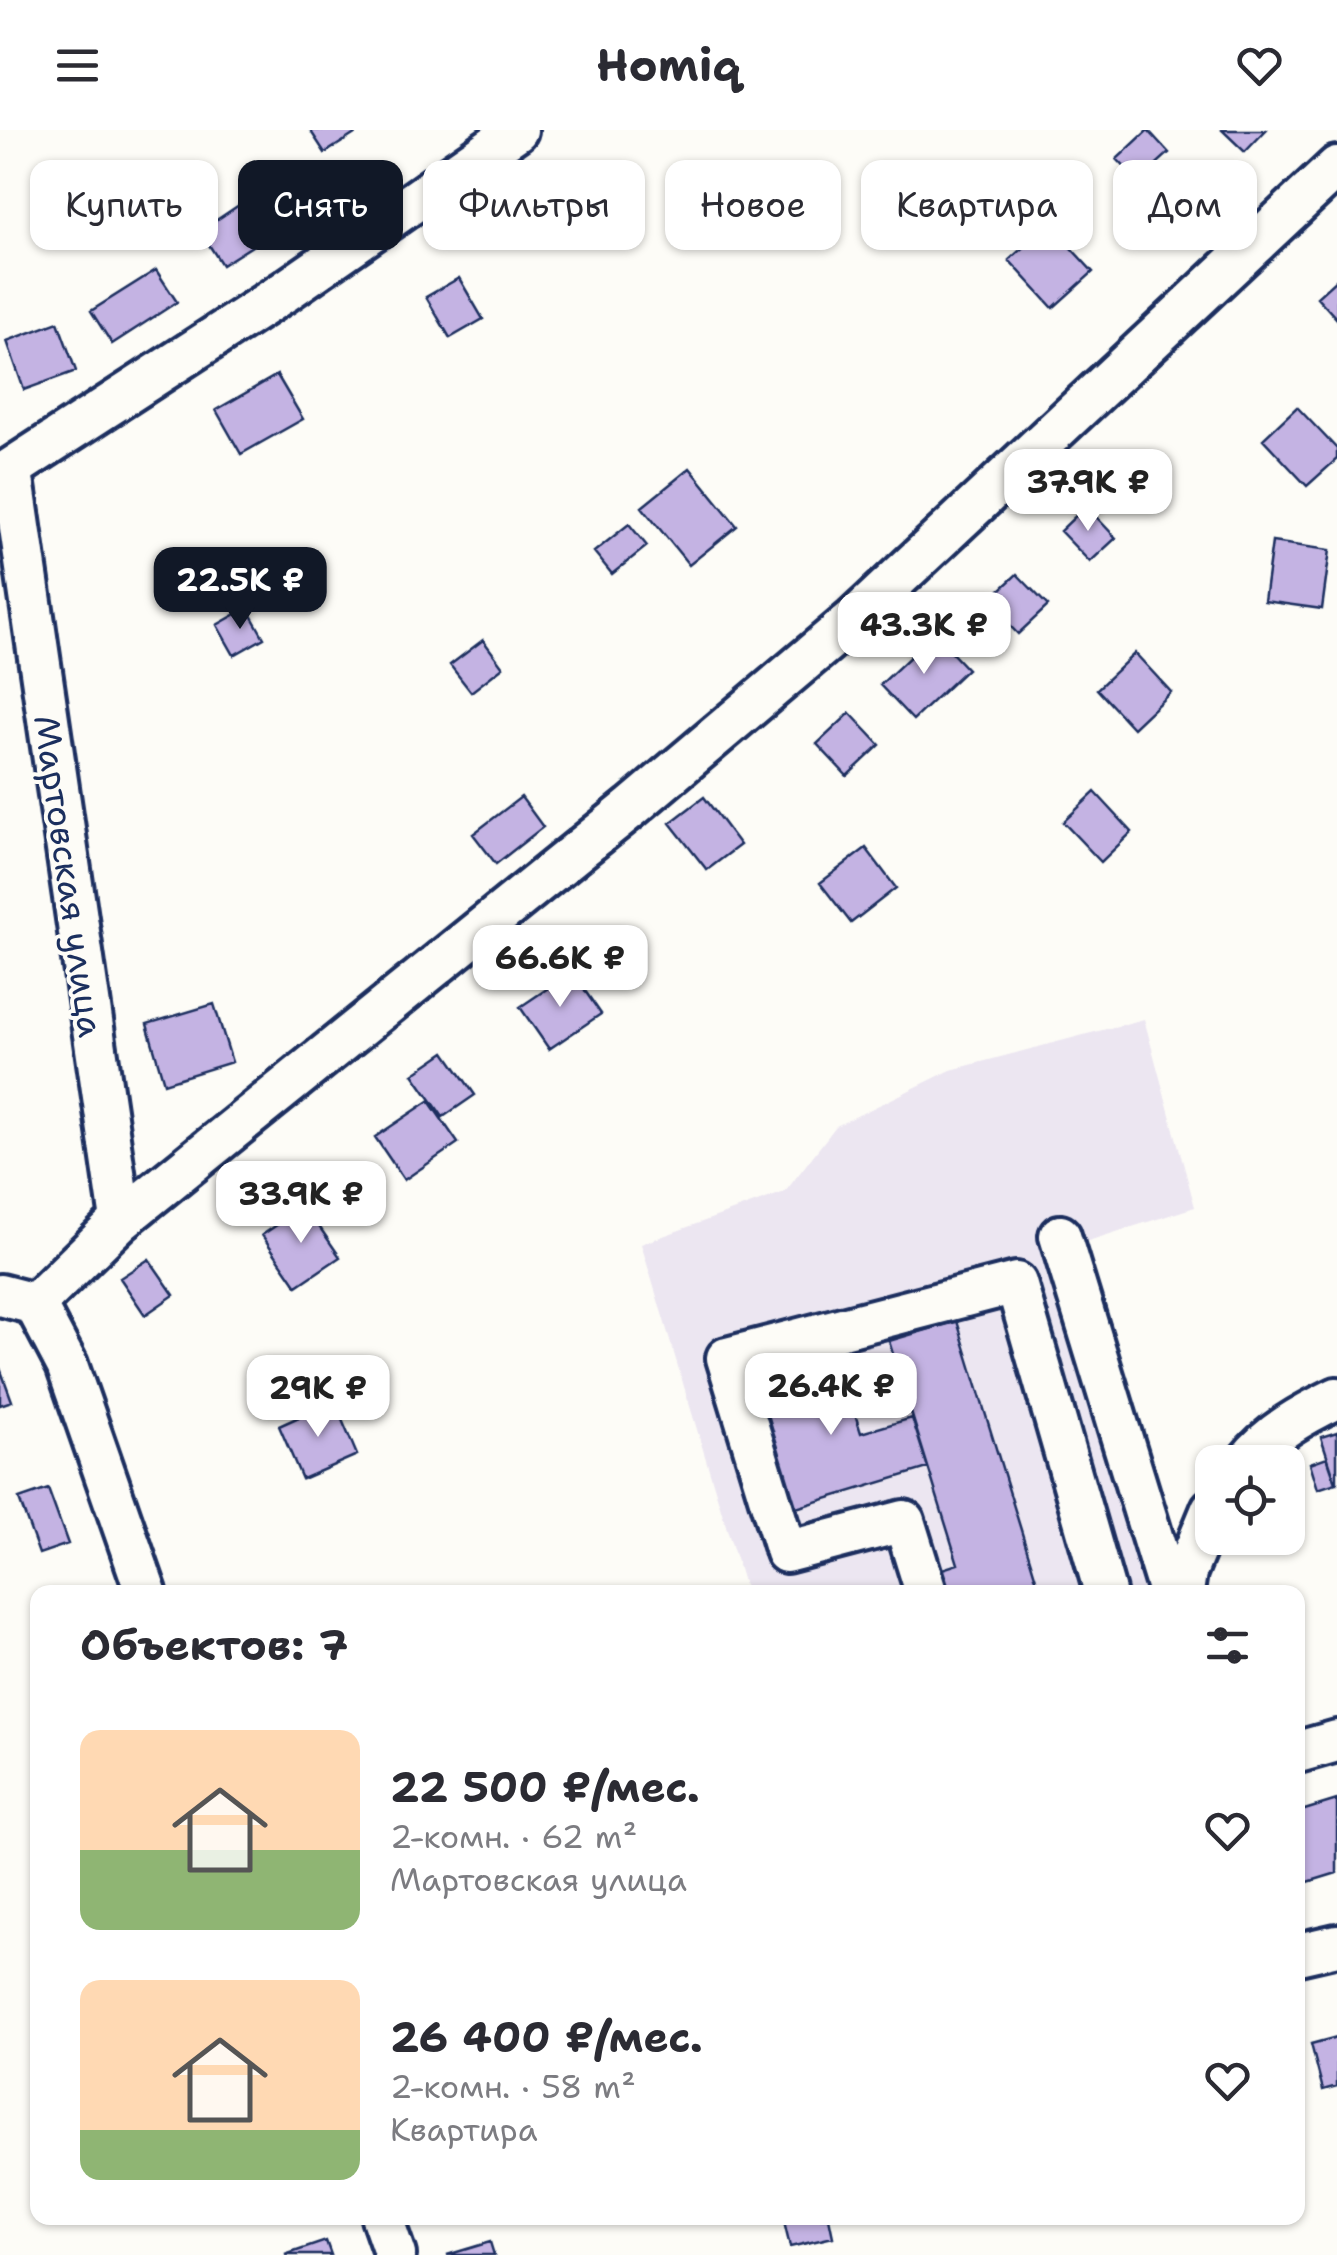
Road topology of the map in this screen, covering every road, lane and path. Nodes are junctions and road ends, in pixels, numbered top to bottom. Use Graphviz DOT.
graph roads {
  1 [pos="517,130"];
  2 [pos="1337,167"];
  3 [pos="6,474"];
  4 [pos="121,1220"];
  5 [pos="1060,1236"];
  6 [pos="17,1299"];
  7 [pos="1337,1398"];
  8 [pos="1262,1445"];
  9 [pos="1195,1550"];
  10 [pos="144,1585"];
  11 [pos="924,1585"];
  12 [pos="1102,1585"];
  13 [pos="1167,1585"];
  14 [pos="1184,1585"];
  15 [pos="1337,1742"];
  16 [pos="1305,1750"];
  17 [pos="1337,1944"];
  18 [pos="1305,1952"];
  19 [pos="384,2225"];
  20 [pos="395,2255"];
  1 -- 3 [label="street"];
  2 -- 4 [label="street"];
  3 -- 4 [label="street, Мартовская улица"];
  4 -- 6 [label="street"];
  5 -- 13 [label="street"];
  6 -- 10 [label="street"];
  7 -- 8 [label="street"];
  9 -- 14 [label="street"];
  11 -- 12 [label="street"];
  15 -- 16 [label="street"];
  17 -- 18 [label="street"];
  19 -- 20 [label="street"];
}
